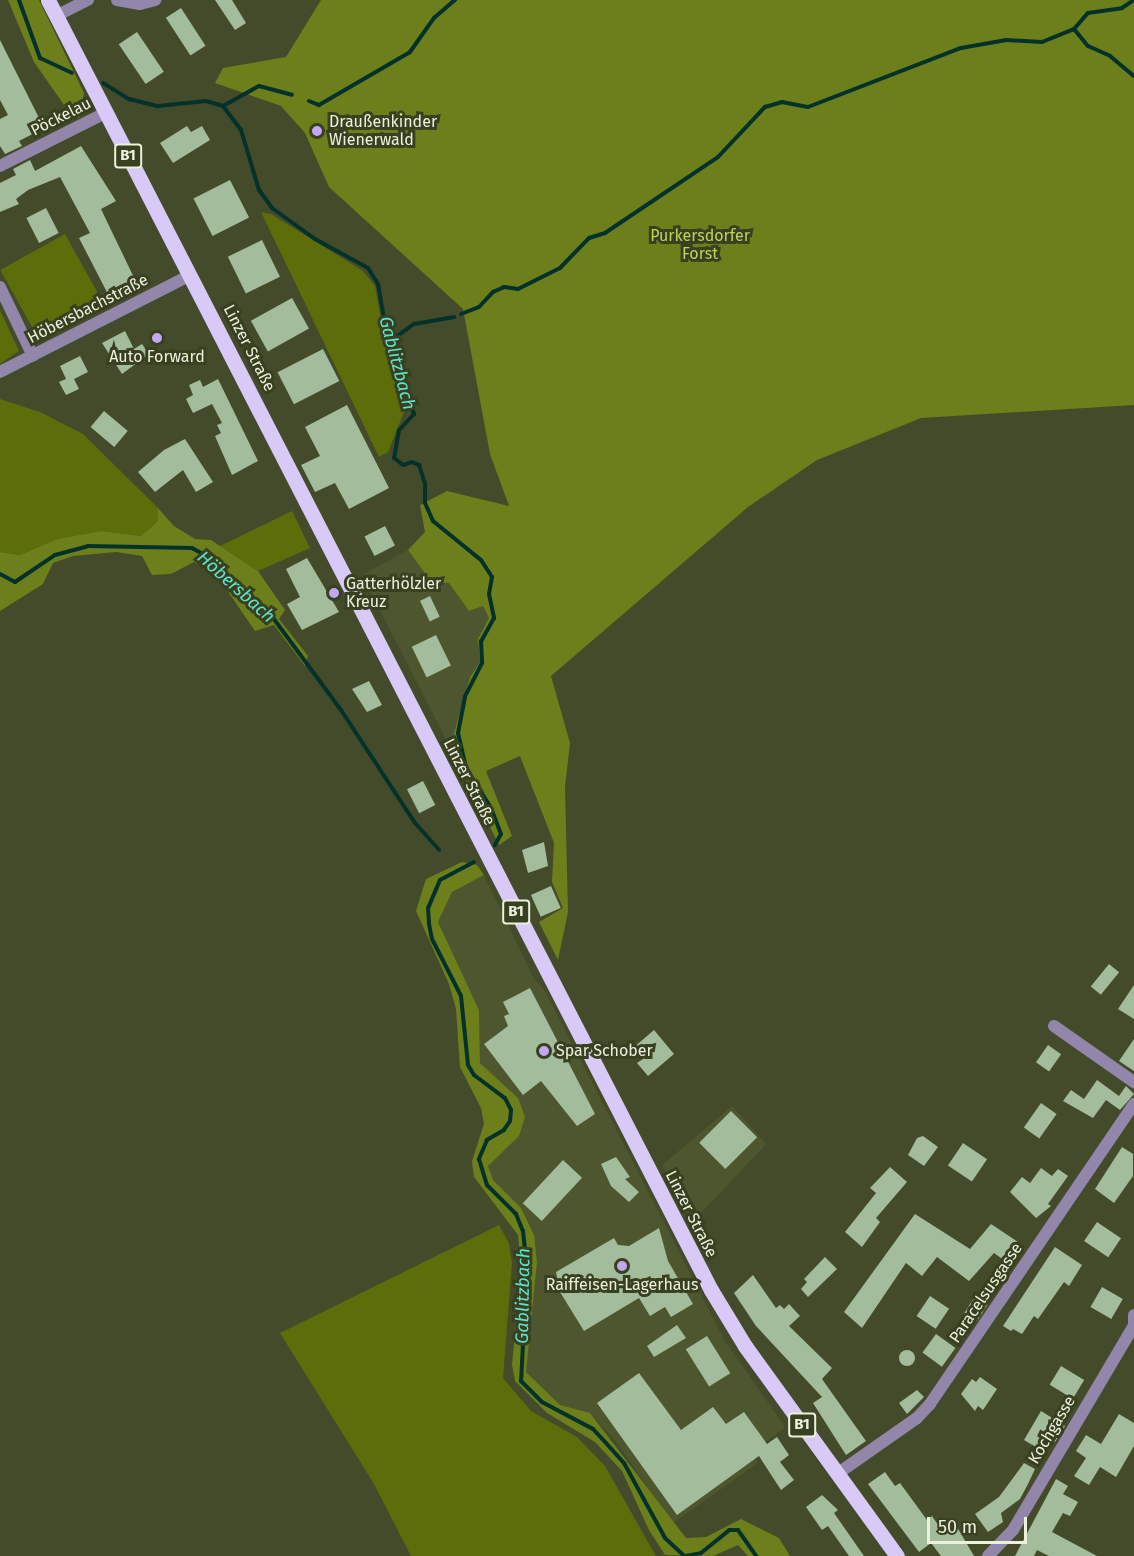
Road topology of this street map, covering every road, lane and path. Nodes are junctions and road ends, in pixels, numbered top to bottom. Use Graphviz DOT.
graph roads {
  1 [pos="48,0"];
  2 [pos="88,0"];
  3 [pos="117,0"];
  4 [pos="155,0"];
  5 [pos="56,16"];
  6 [pos="105,113"];
  7 [pos="0,166"];
  8 [pos="190,275"];
  9 [pos="0,287"];
  10 [pos="33,356"];
  11 [pos="0,372"];
  12 [pos="1053,1026"];
  13 [pos="1134,1082"];
  14 [pos="1134,1104"];
  15 [pos="1134,1315"];
  16 [pos="1134,1325"];
  17 [pos="837,1473"];
  18 [pos="897,1556"];
  19 [pos="988,1556"];
  1 -- 5 [label="main road, Linzer Straße / B1"];
  2 -- 5 [label="street"];
  3 -- 4 [label="street"];
  5 -- 6 [label="main road, Linzer Straße / B1"];
  6 -- 7 [label="street, Pöckelau"];
  6 -- 8 [label="main road, Linzer Straße / B1"];
  8 -- 10 [label="street, Höbersbachstraße"];
  8 -- 17 [label="main road, Linzer Straße / B1"];
  9 -- 10 [label="street"];
  10 -- 11 [label="street, Höbersbachstraße"];
  12 -- 13 [label="street"];
  14 -- 17 [label="street, Paracelsusgasse"];
  15 -- 16 [label="street, Kochgasse"];
  16 -- 19 [label="street, Kochgasse"];
  17 -- 18 [label="main road, Linzer Straße / B1"];
}
